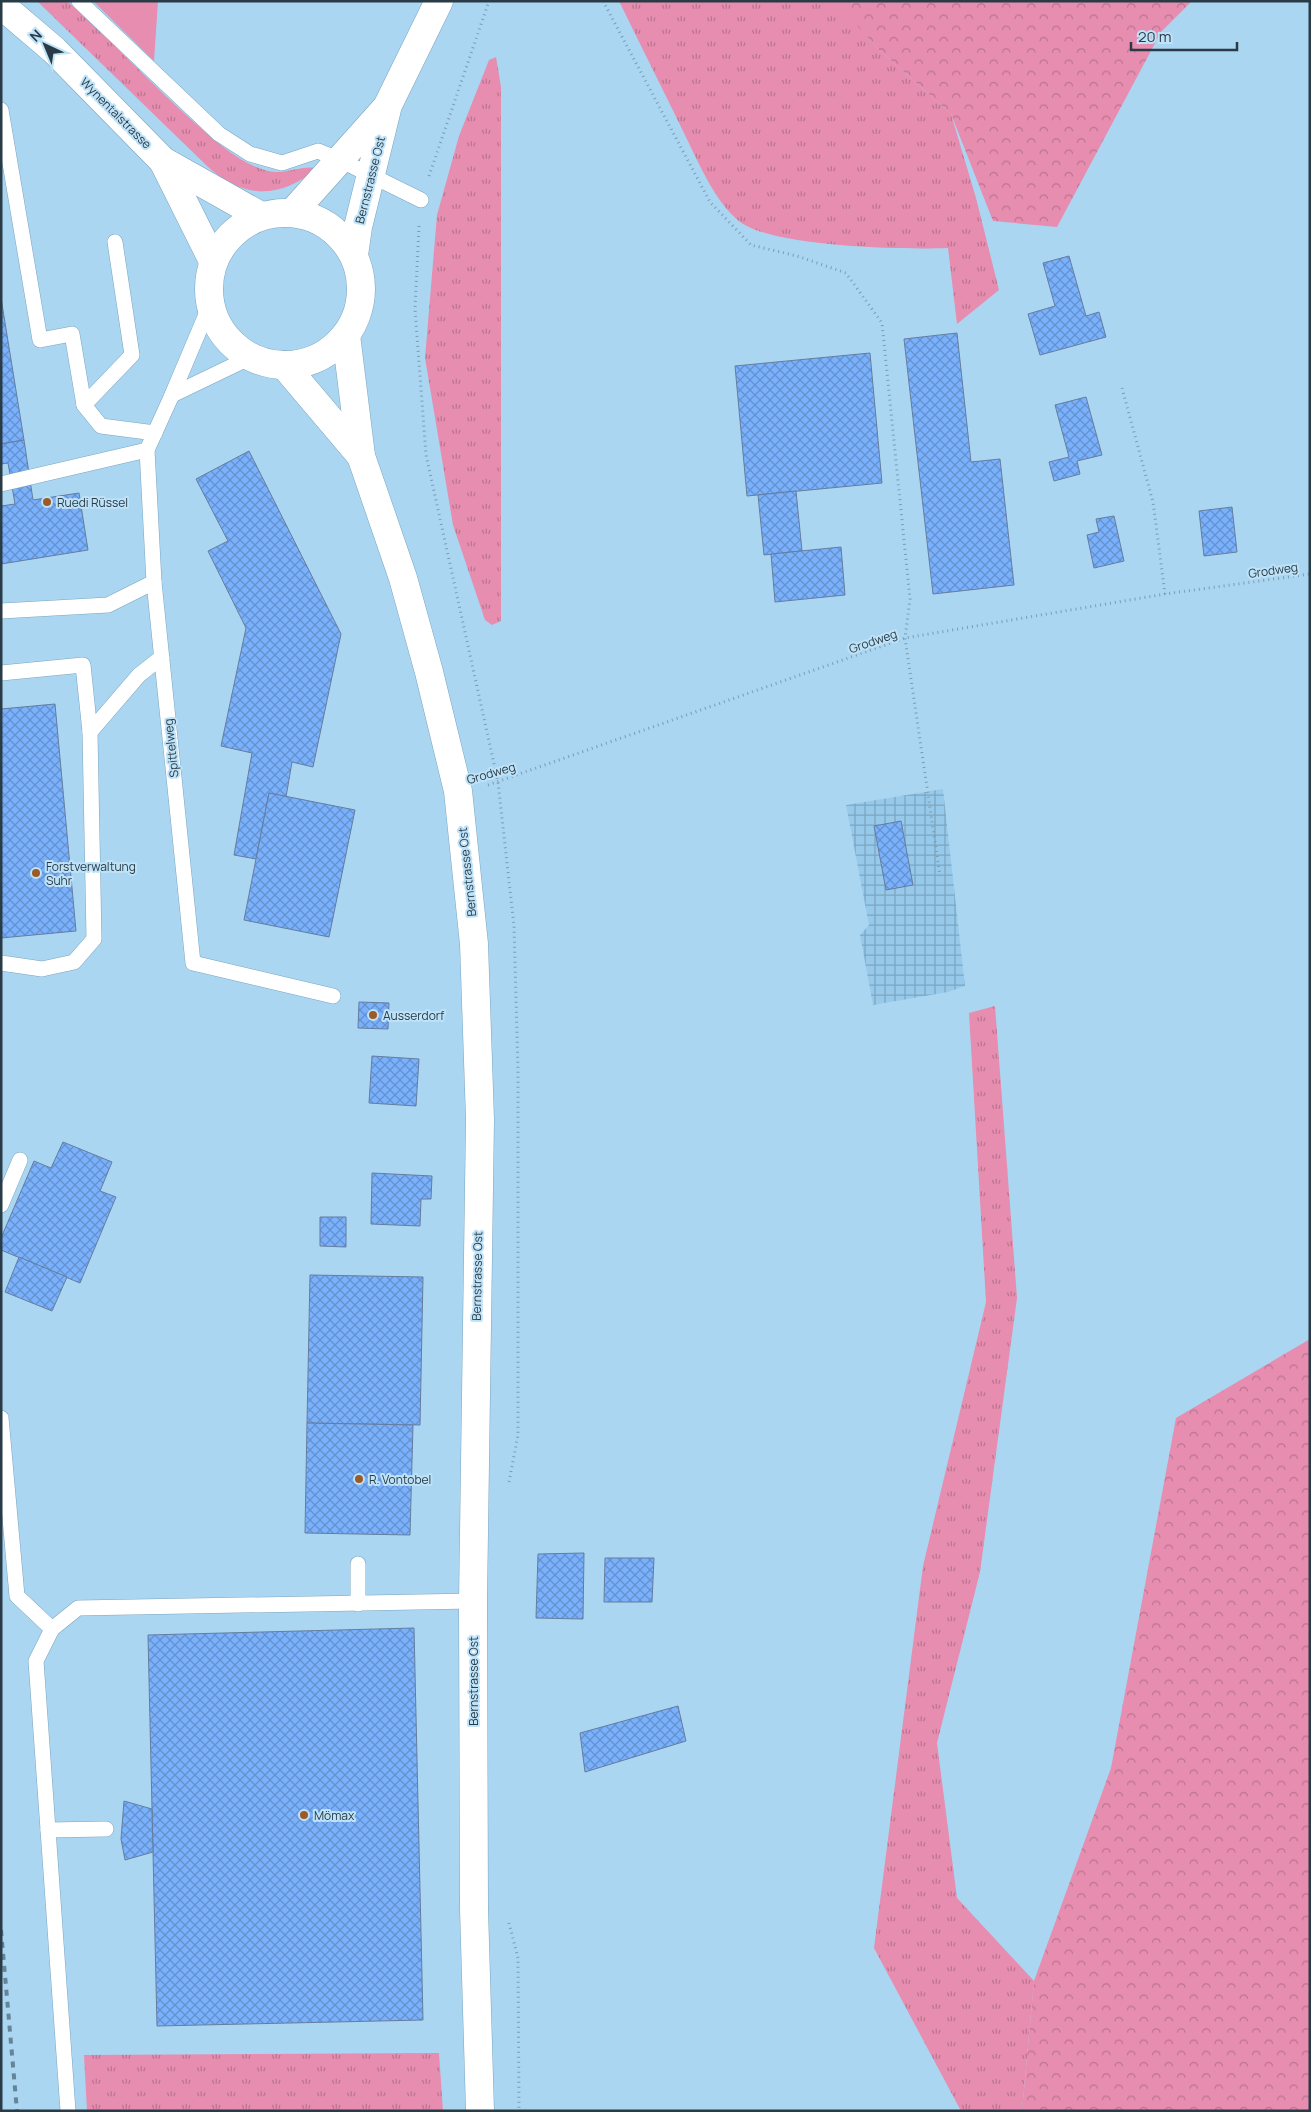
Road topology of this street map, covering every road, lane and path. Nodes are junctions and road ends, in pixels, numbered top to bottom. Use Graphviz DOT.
graph roads {
  1 [pos="79,1"];
  2 [pos="439,1"];
  3 [pos="489,1"];
  4 [pos="603,1"];
  5 [pos="1,5"];
  6 [pos="388,105"];
  7 [pos="1,110"];
  8 [pos="163,160"];
  9 [pos="340,160"];
  10 [pos="372,175"];
  11 [pos="421,200"];
  12 [pos="292,212"];
  13 [pos="261,216"];
  14 [pos="115,242"];
  15 [pos="354,255"];
  16 [pos="213,261"];
  17 [pos="210,305"];
  18 [pos="346,335"];
  19 [pos="251,357"];
  20 [pos="284,365"];
  21 [pos="1122,388"];
  22 [pos="172,395"];
  23 [pos="84,405"];
  24 [pos="155,433"];
  25 [pos="146,450"];
  26 [pos="361,456"];
  27 [pos="1,484"];
  28 [pos="1310,574"];
  29 [pos="154,582"];
  30 [pos="1165,594"];
  31 [pos="1,611"];
  32 [pos="905,638"];
  33 [pos="162,657"];
  34 [pos="1,674"];
  35 [pos="90,732"];
  36 [pos="498,782"];
  37 [pos="458,791"];
  38 [pos="940,876"];
  39 [pos="1,963"];
  40 [pos="333,996"];
  41 [pos="20,1160"];
  42 [pos="1,1205"];
  43 [pos="1,1418"];
  44 [pos="508,1489"];
  45 [pos="358,1564"];
  46 [pos="473,1601"];
  47 [pos="358,1604"];
  48 [pos="52,1628"];
  49 [pos="106,1829"];
  50 [pos="48,1830"];
  51 [pos="508,1918"];
  52 [pos="68,2111"];
  53 [pos="480,2111"];
  54 [pos="519,2111"];
  1 -- 9 [label="lane"];
  2 -- 6 [label="main road, Bernstrasse Ost"];
  3 -- 11 [label="path"];
  4 -- 32 [label="path"];
  5 -- 8 [label="main road, Wynentalstrasse"];
  6 -- 9 [label="main road, Bernstrasse Ost"];
  6 -- 10 [label="main road, Bernstrasse Ost"];
  7 -- 23 [label="lane"];
  8 -- 13 [label="main road, Wynentalstrasse"];
  8 -- 16 [label="main road, Wynentalstrasse"];
  9 -- 10 [label="lane"];
  9 -- 12 [label="main road, Bernstrasse Ost"];
  10 -- 11 [label="lane"];
  10 -- 15 [label="main road, Bernstrasse Ost"];
  11 -- 36 [label="path"];
  12 -- 13 [label="main road"];
  12 -- 15 [label="main road"];
  13 -- 16 [label="main road"];
  14 -- 23 [label="lane"];
  15 -- 18 [label="main road"];
  16 -- 17 [label="main road"];
  17 -- 19 [label="main road"];
  17 -- 22 [label="lane"];
  18 -- 20 [label="main road"];
  18 -- 26 [label="main road, Bernstrasse Ost"];
  19 -- 20 [label="main road"];
  19 -- 22 [label="lane"];
  20 -- 26 [label="main road, Bernstrasse Ost"];
  21 -- 30 [label="path"];
  22 -- 24 [label="lane"];
  23 -- 24 [label="lane"];
  24 -- 25 [label="lane"];
  25 -- 27 [label="lane"];
  25 -- 29 [label="lane, Spittelweg"];
  26 -- 37 [label="main road, Bernstrasse Ost"];
  28 -- 30 [label="path, Grodweg"];
  29 -- 31 [label="lane"];
  29 -- 33 [label="lane, Spittelweg"];
  30 -- 32 [label="path, Grodweg"];
  32 -- 36 [label="path, Grodweg"];
  32 -- 38 [label="path"];
  33 -- 35 [label="lane"];
  33 -- 40 [label="lane, Spittelweg"];
  34 -- 35 [label="lane"];
  35 -- 39 [label="lane"];
  36 -- 37 [label="path, Grodweg"];
  36 -- 44 [label="path"];
  37 -- 46 [label="main road, Bernstrasse Ost"];
  41 -- 42 [label="lane"];
  43 -- 48 [label="lane"];
  45 -- 47 [label="lane"];
  46 -- 47 [label="lane"];
  46 -- 53 [label="main road, Bernstrasse Ost"];
  47 -- 48 [label="lane"];
  48 -- 50 [label="lane"];
  49 -- 50 [label="lane"];
  50 -- 52 [label="lane"];
  51 -- 54 [label="path"];
}
